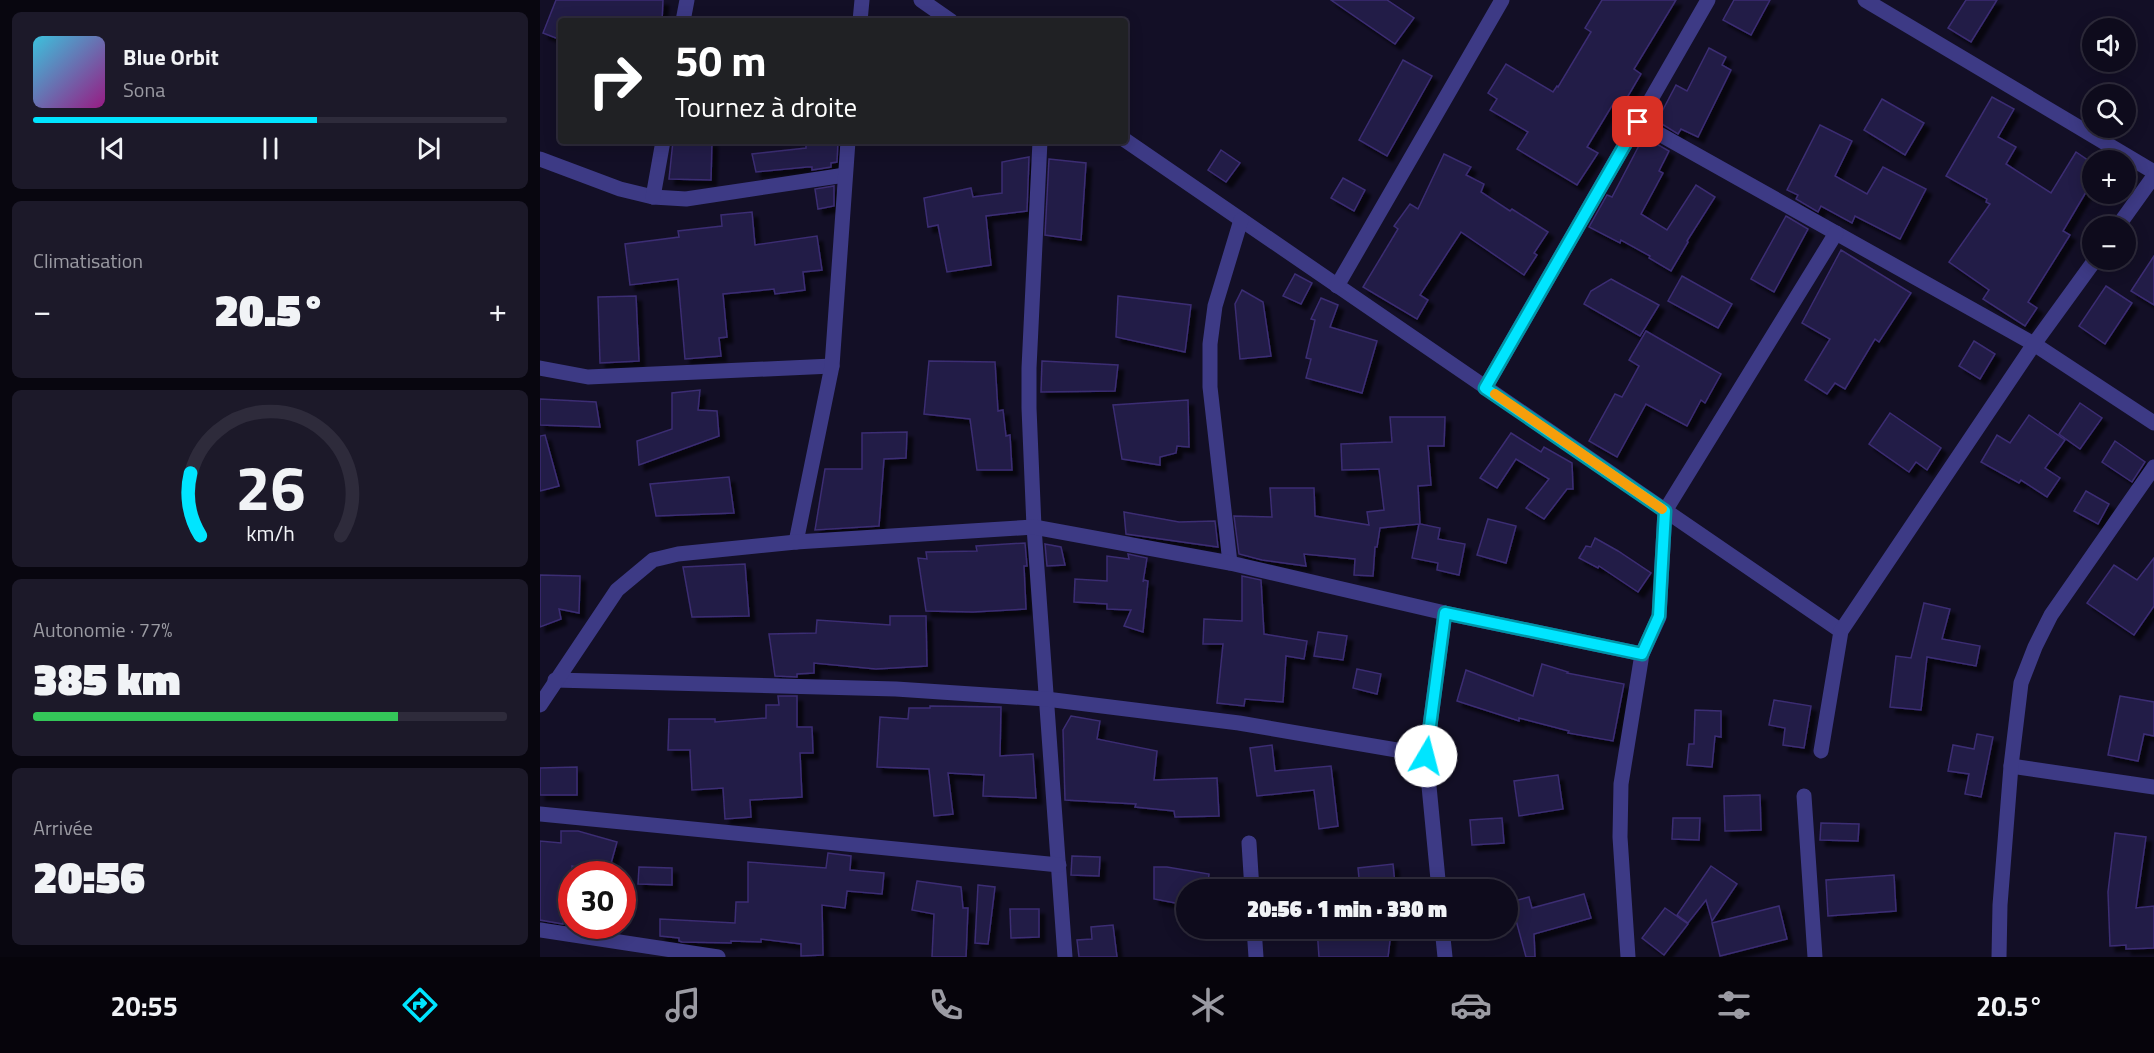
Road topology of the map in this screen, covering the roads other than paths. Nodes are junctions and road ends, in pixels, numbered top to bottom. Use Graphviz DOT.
graph roads {
  1 [pos="687,0"];
  2 [pos="862,0"];
  3 [pos="921,0"];
  4 [pos="1502,0"];
  5 [pos="1708,0"];
  6 [pos="1865,0"];
  7 [pos="684,18"];
  8 [pos="860,18"];
  9 [pos="947,18"];
  10 [pos="1638,122"];
  11 [pos="1128,142"];
  12 [pos="662,144"];
  13 [pos="848,144"];
  14 [pos="1040,144"];
  15 [pos="540,159"];
  16 [pos="2154,174"];
  17 [pos="845,175"];
  18 [pos="653,197"];
  19 [pos="2125,216"];
  20 [pos="1241,220"];
  21 [pos="1836,233"];
  22 [pos="2088,270"];
  23 [pos="1337,286"];
  24 [pos="2034,344"];
  25 [pos="832,366"];
  26 [pos="540,368"];
  27 [pos="1485,388"];
  28 [pos="2154,423"];
  29 [pos="2154,467"];
  30 [pos="1665,511"];
  31 [pos="1034,527"];
  32 [pos="796,542"];
  33 [pos="1230,563"];
  34 [pos="1445,613"];
  35 [pos="1841,631"];
  36 [pos="1642,654"];
  37 [pos="555,680"];
  38 [pos="1046,699"];
  39 [pos="540,705"];
  40 [pos="1821,751"];
  41 [pos="1426,756"];
  42 [pos="2011,766"];
  43 [pos="2154,787"];
  44 [pos="1804,796"];
  45 [pos="540,814"];
  46 [pos="1249,843"];
  47 [pos="1059,865"];
  48 [pos="1251,879"];
  49 [pos="1437,879"];
  50 [pos="540,930"];
  51 [pos="1255,939"];
  52 [pos="1443,939"];
  53 [pos="718,957"];
  54 [pos="1065,957"];
  55 [pos="1256,957"];
  56 [pos="1445,957"];
  57 [pos="1628,957"];
  58 [pos="1815,957"];
  59 [pos="2000,957"];
  1 -- 7 [label="street"];
  2 -- 8 [label="street"];
  3 -- 9 [label="street"];
  4 -- 23 [label="street"];
  5 -- 10 [label="street"];
  6 -- 16 [label="street"];
  10 -- 21 [label="street"];
  10 -- 27 [label="street"];
  11 -- 20 [label="street"];
  12 -- 18 [label="street"];
  13 -- 17 [label="street"];
  14 -- 31 [label="street"];
  15 -- 18 [label="street"];
  16 -- 19 [label="street"];
  17 -- 18 [label="street"];
  17 -- 25 [label="street"];
  20 -- 23 [label="street"];
  20 -- 33 [label="street"];
  21 -- 24 [label="street"];
  21 -- 30 [label="street"];
  22 -- 24 [label="street"];
  23 -- 27 [label="street"];
  24 -- 28 [label="street"];
  24 -- 35 [label="street"];
  25 -- 26 [label="street"];
  25 -- 32 [label="street"];
  27 -- 30 [label="street"];
  29 -- 42 [label="street"];
  30 -- 35 [label="street"];
  30 -- 36 [label="street"];
  31 -- 32 [label="street"];
  31 -- 33 [label="street"];
  31 -- 38 [label="street"];
  32 -- 37 [label="street"];
  33 -- 34 [label="street"];
  34 -- 36 [label="street"];
  34 -- 41 [label="street"];
  35 -- 40 [label="street"];
  36 -- 57 [label="street"];
  37 -- 38 [label="street"];
  37 -- 39 [label="street"];
  38 -- 41 [label="street"];
  38 -- 47 [label="street"];
  41 -- 49 [label="street"];
  42 -- 43 [label="street"];
  42 -- 59 [label="street"];
  44 -- 58 [label="street"];
  45 -- 47 [label="street"];
  46 -- 48 [label="street"];
  47 -- 54 [label="street"];
  50 -- 53 [label="street"];
  51 -- 55 [label="street"];
  52 -- 56 [label="street"];
}
